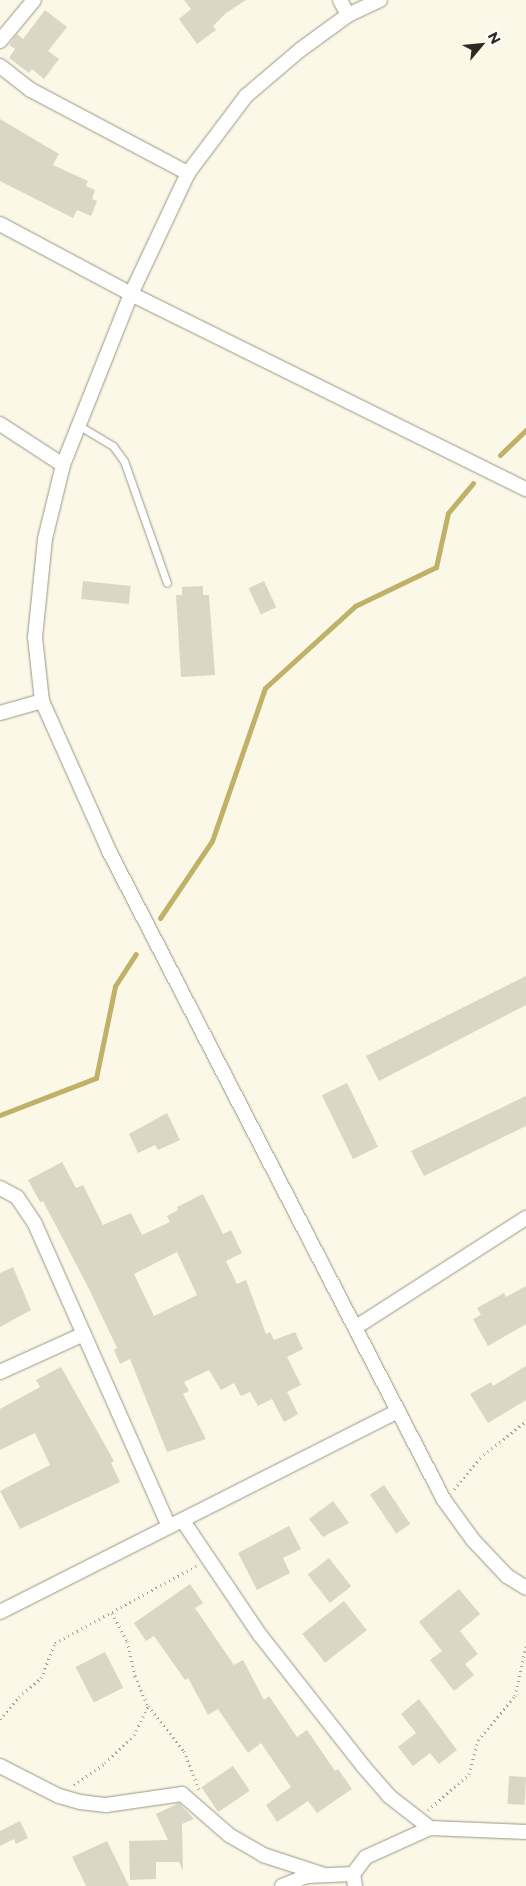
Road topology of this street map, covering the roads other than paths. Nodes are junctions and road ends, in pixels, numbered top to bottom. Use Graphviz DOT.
graph roads {
  1 [pos="34,0"];
  2 [pos="340,0"];
  3 [pos="380,0"];
  4 [pos="348,15"];
  5 [pos="0,41"];
  6 [pos="0,66"];
  7 [pos="188,173"];
  8 [pos="0,224"];
  9 [pos="131,294"];
  10 [pos="0,424"];
  11 [pos="78,425"];
  12 [pos="64,465"];
  13 [pos="526,489"];
  14 [pos="167,583"];
  15 [pos="42,701"];
  16 [pos="0,713"];
  17 [pos="0,1188"];
  18 [pos="526,1218"];
  19 [pos="356,1327"];
  20 [pos="82,1335"];
  21 [pos="0,1372"];
  22 [pos="398,1412"];
  23 [pos="183,1520"];
  24 [pos="169,1527"];
  25 [pos="526,1588"];
  26 [pos="0,1612"];
  27 [pos="0,1766"];
  28 [pos="424,1824"];
  29 [pos="526,1832"];
  30 [pos="322,1874"];
  31 [pos="354,1880"];
  32 [pos="282,1886"];
  1 -- 5 [label="street"];
  2 -- 4 [label="street"];
  3 -- 4 [label="street"];
  4 -- 7 [label="street"];
  6 -- 7 [label="street"];
  7 -- 9 [label="street"];
  8 -- 9 [label="street"];
  9 -- 11 [label="street"];
  9 -- 13 [label="street"];
  10 -- 12 [label="street"];
  11 -- 12 [label="street"];
  11 -- 14 [label="lane"];
  12 -- 15 [label="street"];
  15 -- 16 [label="street"];
  15 -- 19 [label="street"];
  17 -- 20 [label="street"];
  18 -- 19 [label="street"];
  19 -- 22 [label="street"];
  20 -- 21 [label="street"];
  20 -- 24 [label="street"];
  22 -- 23 [label="street"];
  22 -- 25 [label="street"];
  23 -- 24 [label="street"];
  23 -- 28 [label="street"];
  24 -- 26 [label="street"];
  27 -- 30 [label="street"];
  28 -- 29 [label="street"];
  28 -- 31 [label="street"];
  30 -- 31 [label="street"];
  30 -- 32 [label="street"];
}
